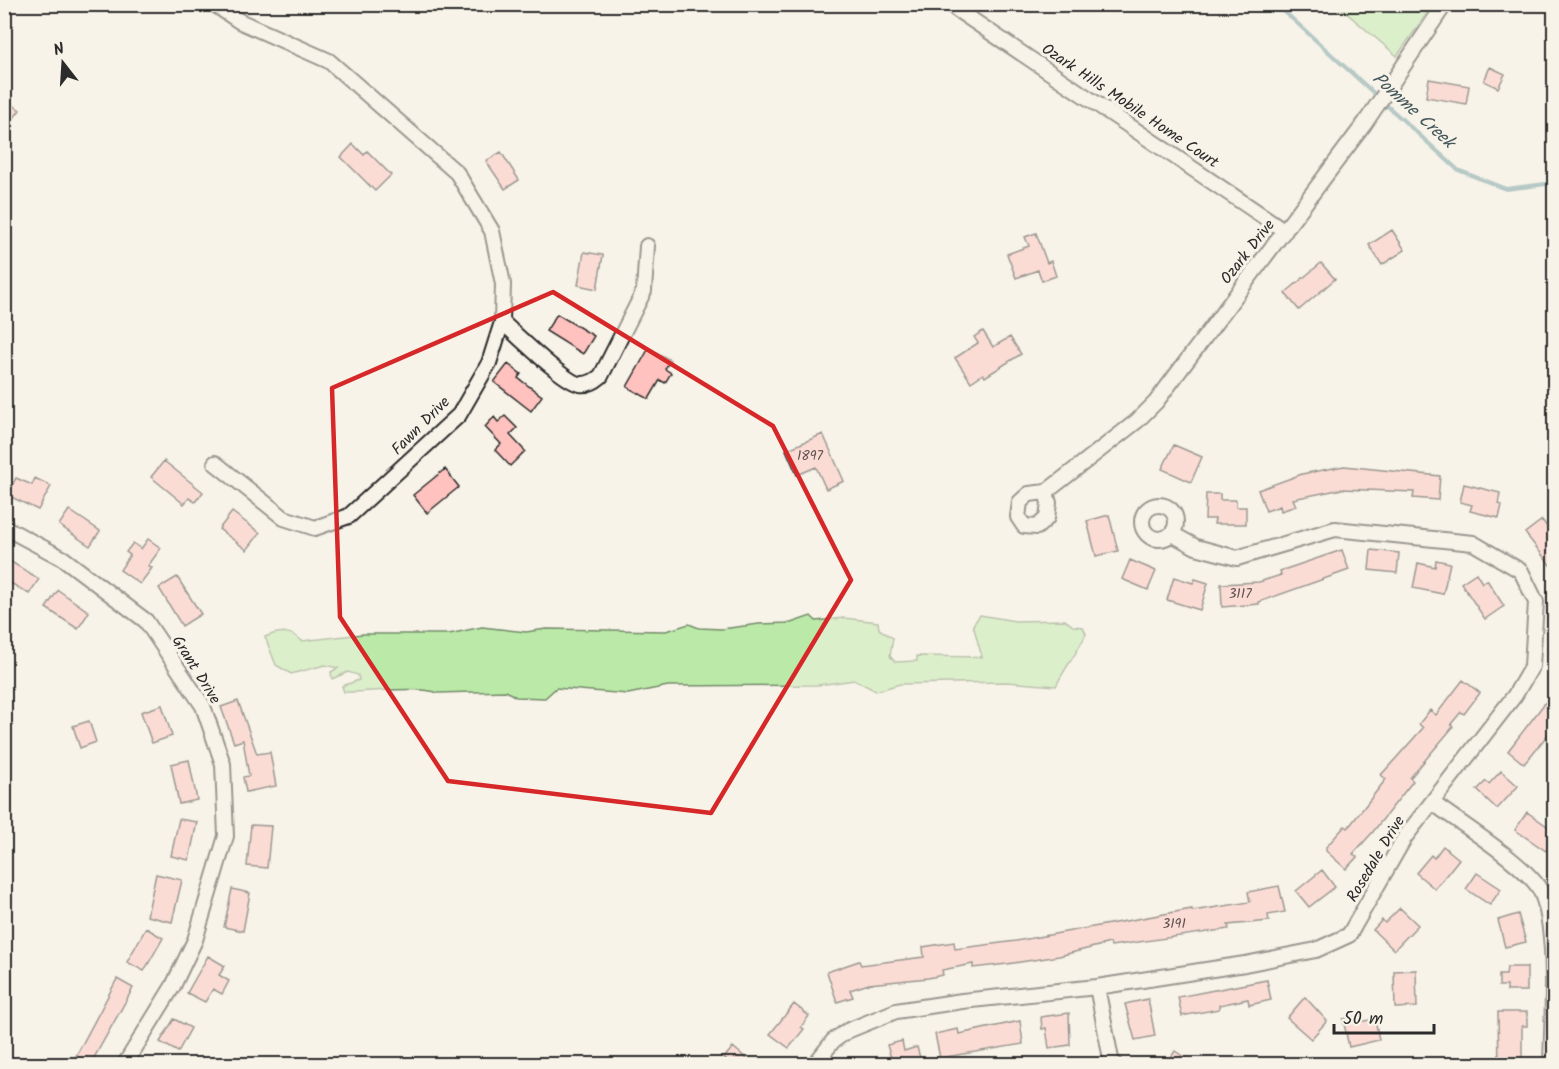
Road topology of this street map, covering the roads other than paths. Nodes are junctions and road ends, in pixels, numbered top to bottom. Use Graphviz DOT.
graph roads {
  1 [pos="214,4"];
  2 [pos="1445,4"];
  3 [pos="956,9"];
  4 [pos="1285,231"];
  5 [pos="647,246"];
  6 [pos="502,322"];
  7 [pos="215,463"];
  8 [pos="1046,492"];
  9 [pos="4,527"];
  10 [pos="1172,534"];
  11 [pos="1433,803"];
  12 [pos="1097,987"];
  13 [pos="125,1065"];
  14 [pos="815,1065"];
  15 [pos="1114,1065"];
  16 [pos="1551,1065"];
  1 -- 6 [label="street, Fawn Drive"];
  2 -- 4 [label="street, Ozark Drive"];
  3 -- 4 [label="street, Ozark Hills Mobile Home Court"];
  4 -- 8 [label="street, Ozark Drive"];
  5 -- 6 [label="street"];
  6 -- 7 [label="street, Fawn Drive"];
  9 -- 13 [label="street, Grant Drive"];
  10 -- 11 [label="street, Rosedale Drive"];
  11 -- 12 [label="street, Rosedale Drive"];
  11 -- 16 [label="street"];
  12 -- 14 [label="street, Rosedale Drive"];
  12 -- 15 [label="street"];
}
